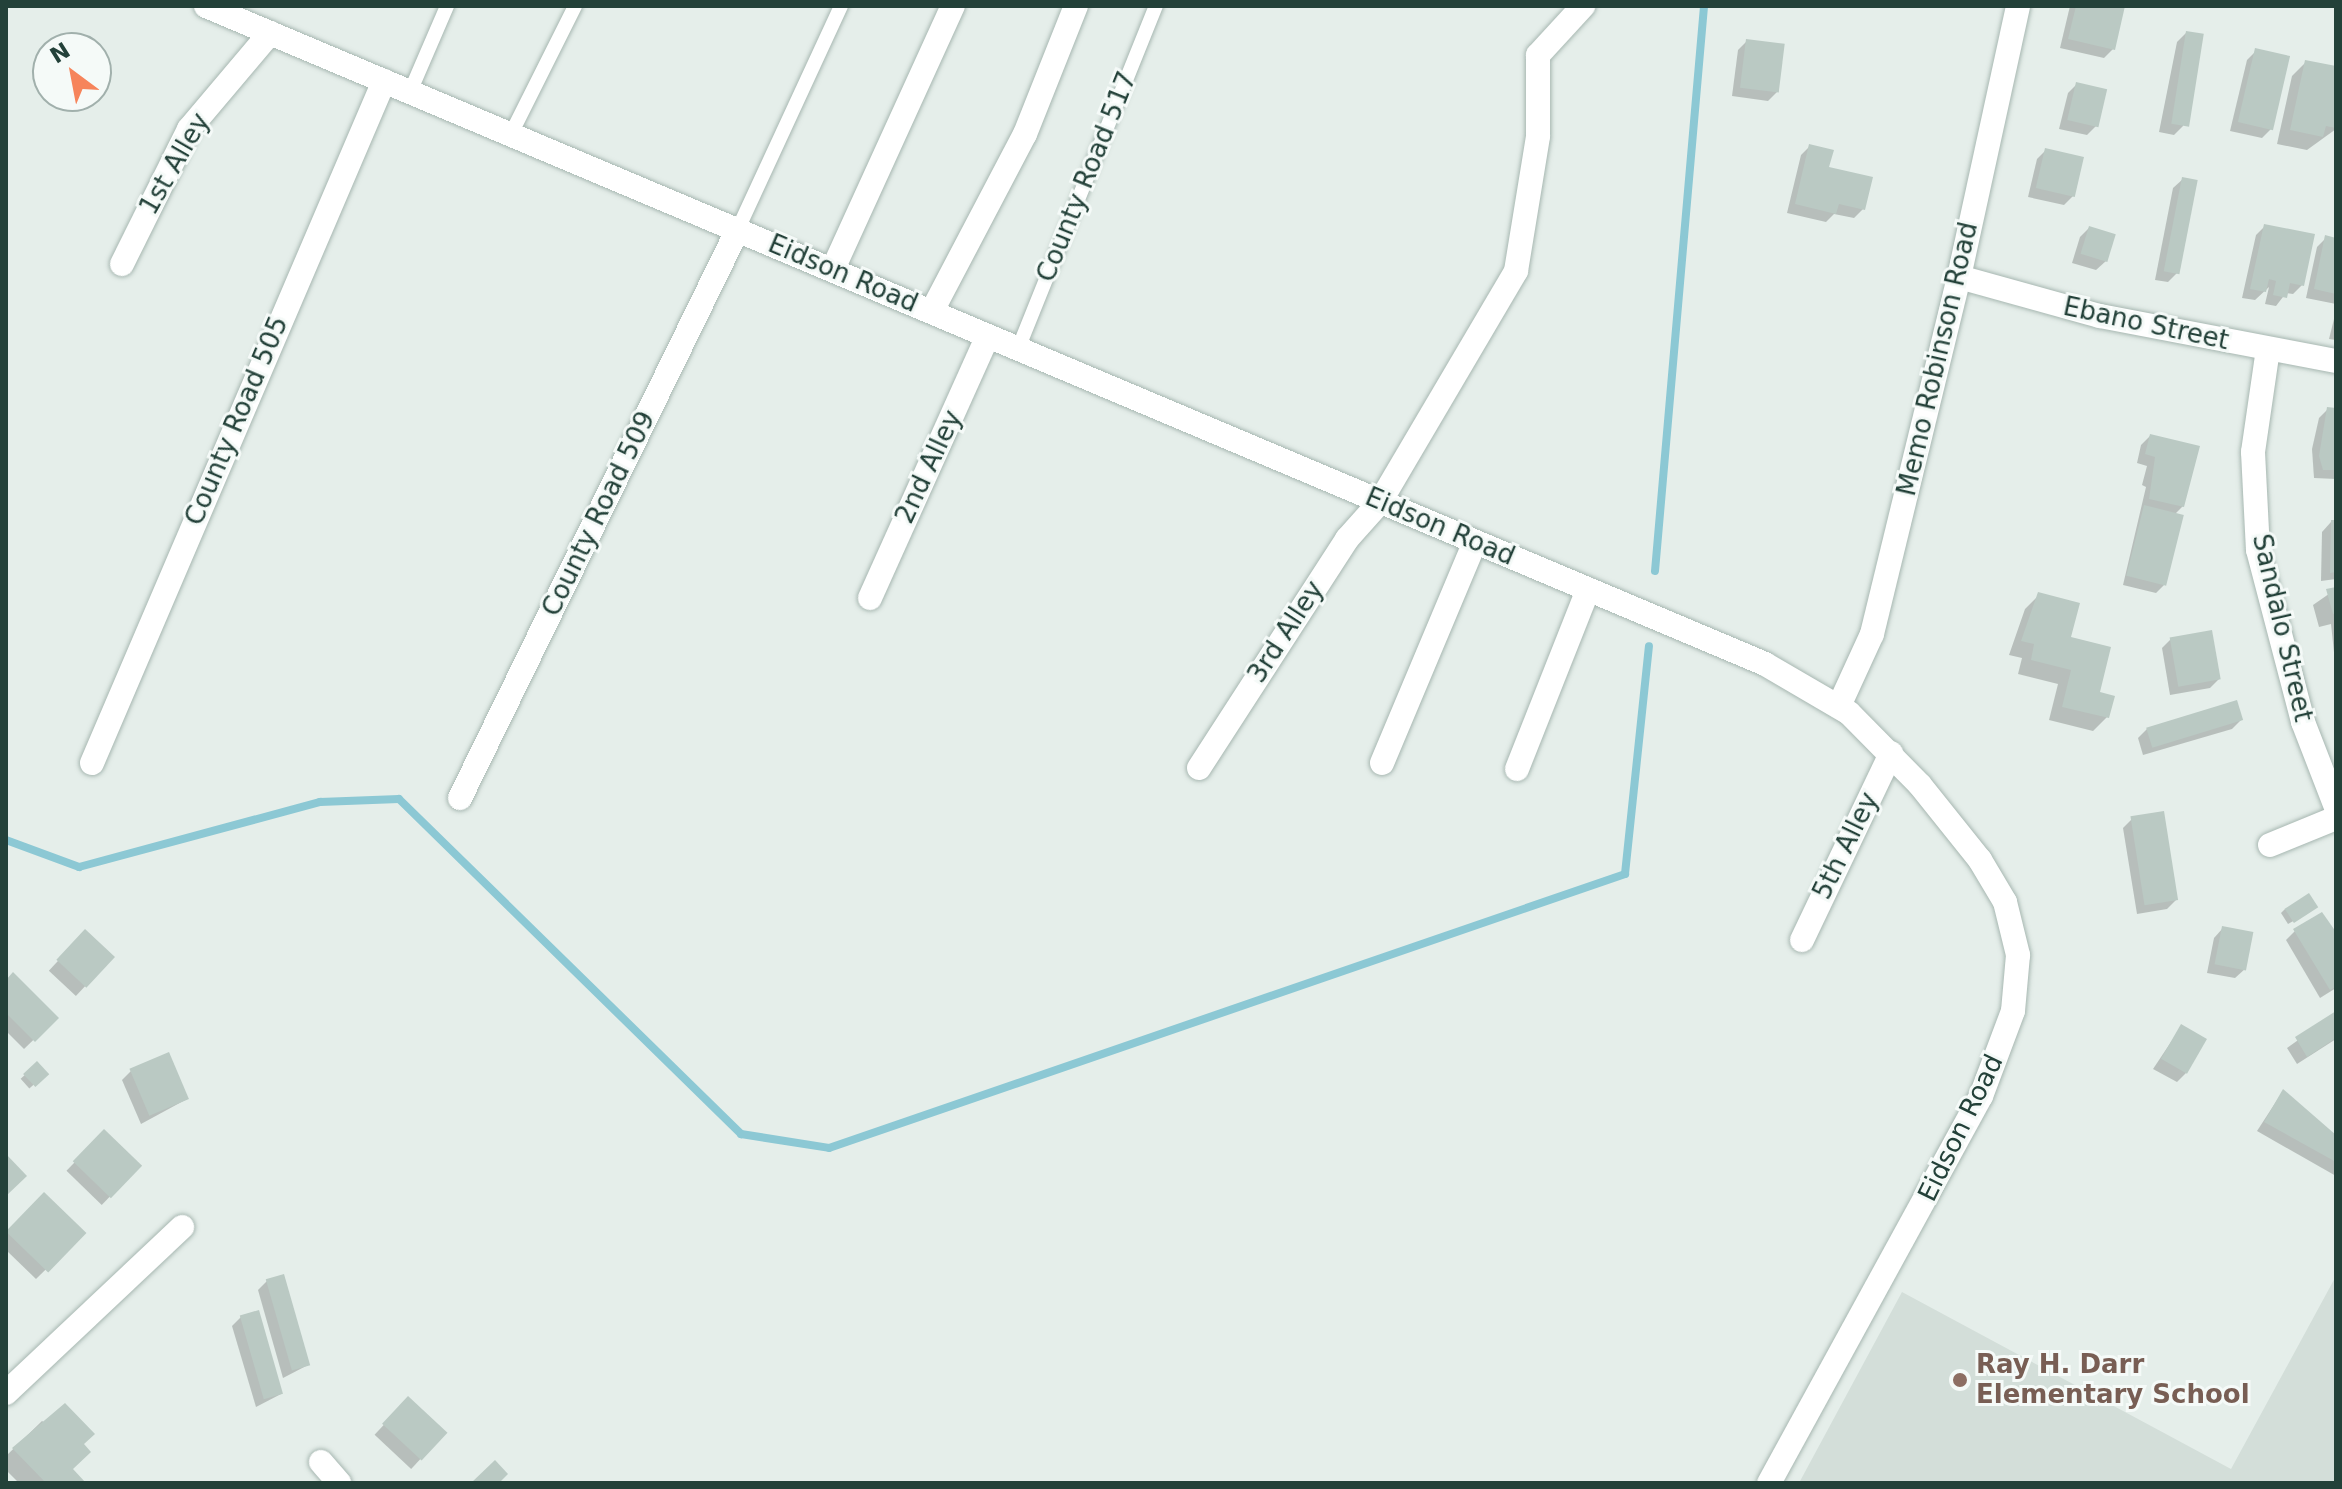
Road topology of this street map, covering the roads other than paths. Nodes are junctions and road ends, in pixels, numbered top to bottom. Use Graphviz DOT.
graph roads {
  1 [pos="206,6"];
  2 [pos="447,6"];
  3 [pos="575,6"];
  4 [pos="841,6"];
  5 [pos="953,6"];
  6 [pos="1076,6"];
  7 [pos="1156,6"];
  8 [pos="1583,6"];
  9 [pos="2018,6"];
  10 [pos="270,33"];
  11 [pos="384,81"];
  12 [pos="410,92"];
  13 [pos="511,134"];
  14 [pos="738,229"];
  15 [pos="122,264"];
  16 [pos="833,269"];
  17 [pos="1959,277"];
  18 [pos="932,311"];
  19 [pos="988,336"];
  20 [pos="1018,349"];
  21 [pos="2268,349"];
  22 [pos="2336,361"];
  23 [pos="1380,502"];
  24 [pos="1475,542"];
  25 [pos="1588,590"];
  26 [pos="870,598"];
  27 [pos="1839,706"];
  28 [pos="1891,753"];
  29 [pos="92,763"];
  30 [pos="1382,763"];
  31 [pos="1199,768"];
  32 [pos="1517,769"];
  33 [pos="460,798"];
  34 [pos="2336,807"];
  35 [pos="2336,818"];
  36 [pos="2270,845"];
  37 [pos="1802,940"];
  38 [pos="182,1227"];
  39 [pos="6,1393"];
  40 [pos="321,1462"];
  41 [pos="339,1483"];
  42 [pos="1769,1483"];
  1 -- 10 [label="street, Eidson Road"];
  2 -- 12 [label="lane"];
  3 -- 13 [label="lane"];
  4 -- 14 [label="lane"];
  5 -- 16 [label="street"];
  6 -- 18 [label="street"];
  7 -- 20 [label="lane, County Road 517"];
  8 -- 23 [label="street, 3rd Alley"];
  9 -- 17 [label="street, Memo Robinson Road"];
  10 -- 11 [label="street, Eidson Road"];
  10 -- 15 [label="street, 1st Alley"];
  11 -- 12 [label="street, Eidson Road"];
  11 -- 29 [label="street, County Road 505"];
  12 -- 13 [label="street, Eidson Road"];
  13 -- 14 [label="street, Eidson Road"];
  14 -- 16 [label="street, Eidson Road"];
  14 -- 33 [label="street, County Road 509"];
  16 -- 18 [label="street, Eidson Road"];
  17 -- 21 [label="street, Ebano Street"];
  17 -- 27 [label="street, Memo Robinson Road"];
  18 -- 19 [label="street, Eidson Road"];
  19 -- 20 [label="street, Eidson Road"];
  19 -- 26 [label="street, 2nd Alley"];
  20 -- 23 [label="street, Eidson Road"];
  21 -- 22 [label="street, Ebano Street"];
  21 -- 34 [label="street, Sandalo Street"];
  23 -- 24 [label="street, Eidson Road"];
  23 -- 31 [label="street, 3rd Alley"];
  24 -- 25 [label="street, Eidson Road"];
  24 -- 30 [label="street"];
  25 -- 27 [label="street, Eidson Road"];
  25 -- 32 [label="street"];
  27 -- 28 [label="street, Eidson Road"];
  28 -- 37 [label="street, 5th Alley"];
  28 -- 42 [label="street, Eidson Road"];
  35 -- 36 [label="street"];
  38 -- 39 [label="street"];
  40 -- 41 [label="street"];
}
